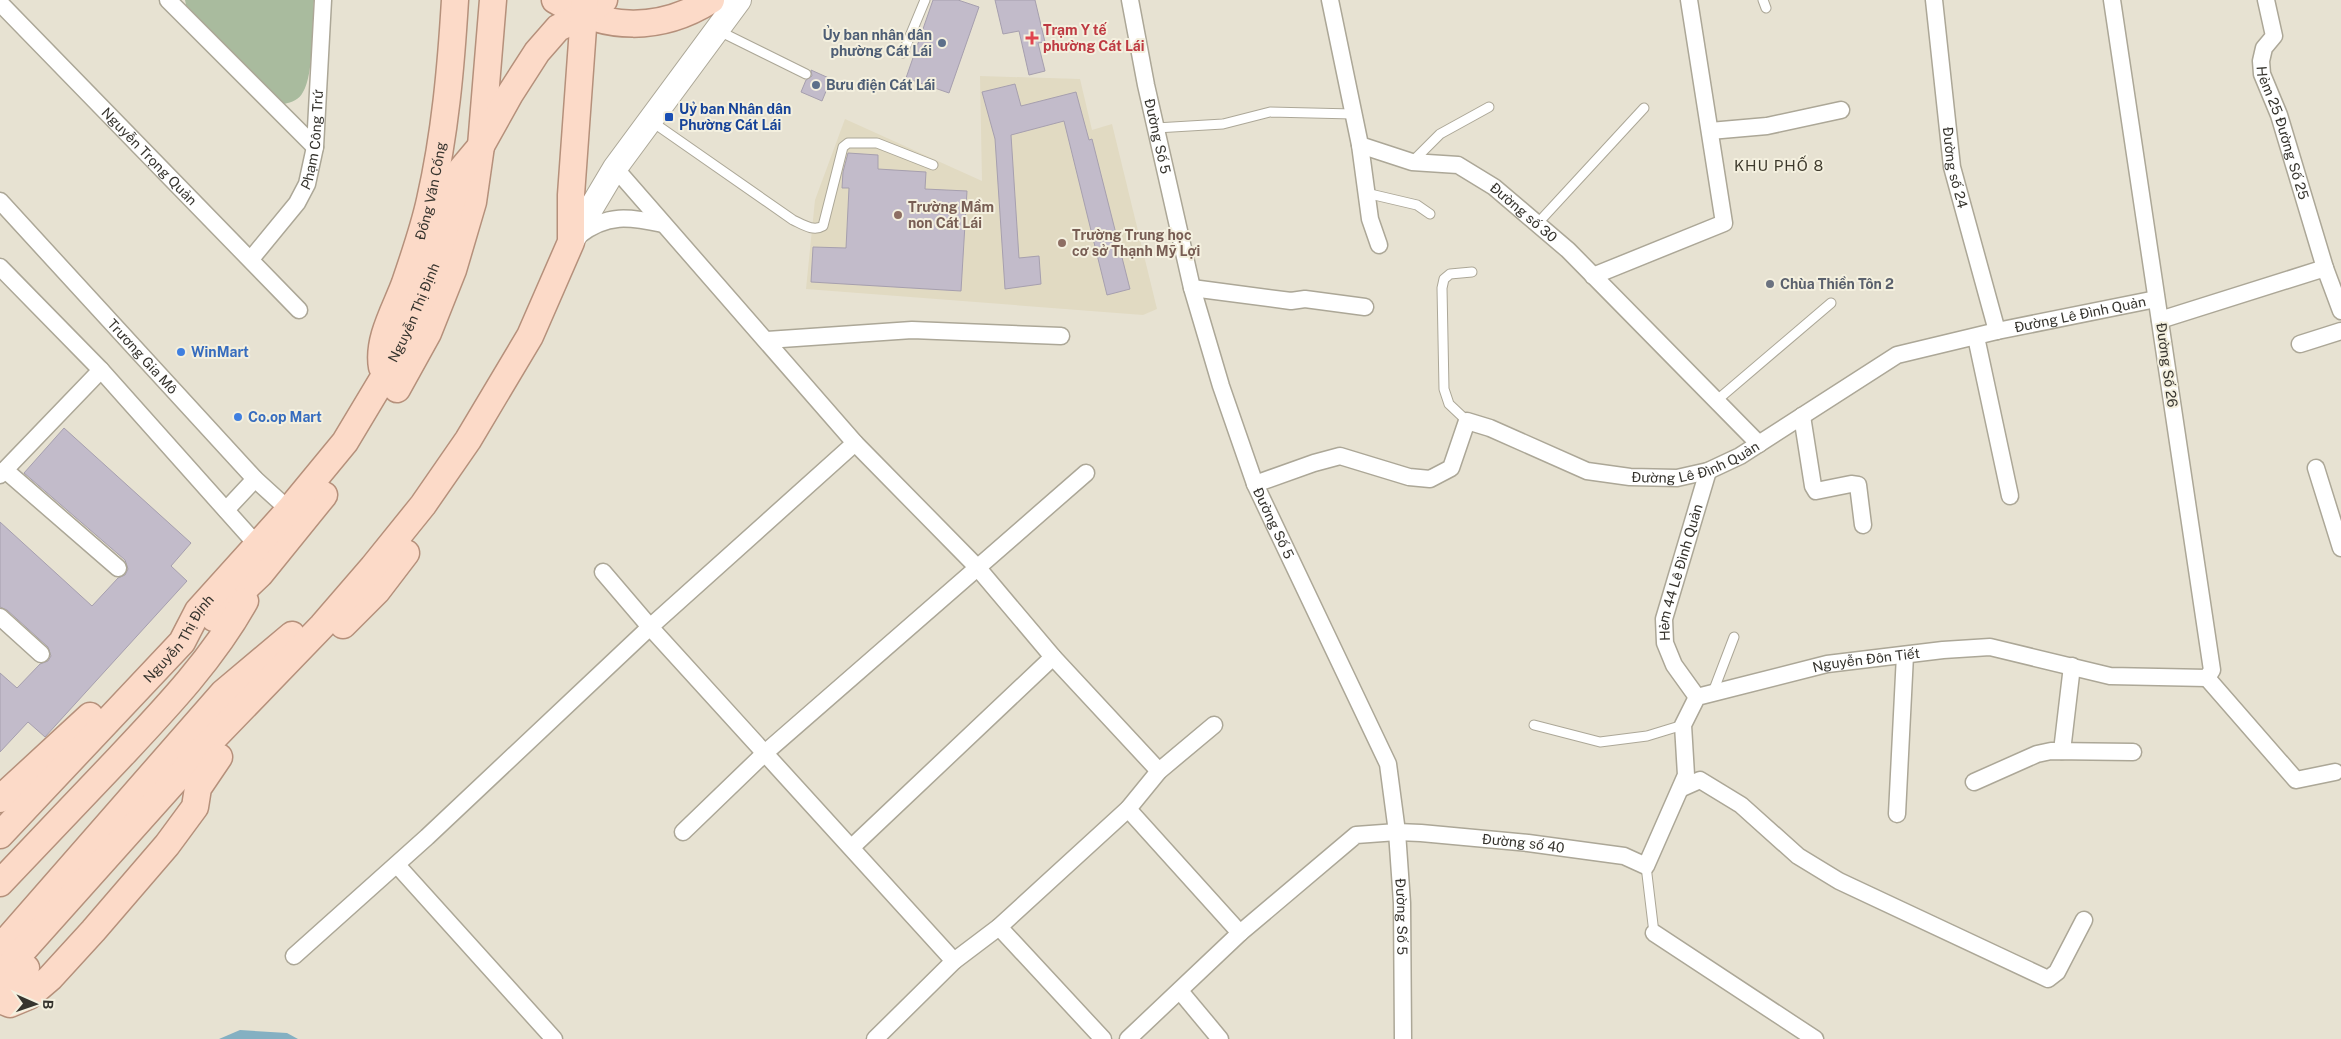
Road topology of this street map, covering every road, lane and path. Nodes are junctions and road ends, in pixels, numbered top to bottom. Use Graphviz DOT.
graph roads {
  1 [pos="168,0"];
  2 [pos="323,0"];
  3 [pos="455,0"];
  4 [pos="493,0"];
  5 [pos="555,0"];
  6 [pos="711,0"];
  7 [pos="739,0"];
  8 [pos="925,0"];
  9 [pos="1130,0"];
  10 [pos="1330,0"];
  11 [pos="1689,0"];
  12 [pos="1934,0"];
  13 [pos="2112,0"];
  14 [pos="2266,0"];
  15 [pos="0,3"];
  16 [pos="591,5"];
  17 [pos="716,30"];
  18 [pos="903,53"];
  19 [pos="806,74"];
  20 [pos="1489,108"];
  21 [pos="1644,108"];
  22 [pos="1841,110"];
  23 [pos="1353,114"];
  24 [pos="651,120"];
  25 [pos="1156,128"];
  26 [pos="1710,131"];
  27 [pos="1360,145"];
  28 [pos="481,146"];
  29 [pos="315,147"];
  30 [pos="1412,162"];
  31 [pos="933,165"];
  32 [pos="615,168"];
  33 [pos="1366,193"];
  34 [pos="0,201"];
  35 [pos="1430,214"];
  36 [pos="663,224"];
  37 [pos="1537,224"];
  38 [pos="571,242"];
  39 [pos="1379,245"];
  40 [pos="251,260"];
  41 [pos="0,268"];
  42 [pos="2325,268"];
  43 [pos="1472,272"];
  44 [pos="1593,276"];
  45 [pos="1192,288"];
  46 [pos="2156,299"];
  47 [pos="1831,303"];
  48 [pos="1365,307"];
  49 [pos="299,310"];
  50 [pos="2341,311"];
  51 [pos="2160,320"];
  52 [pos="1998,331"];
  53 [pos="2341,331"];
  54 [pos="530,336"];
  55 [pos="1061,336"];
  56 [pos="1976,337"];
  57 [pos="767,340"];
  58 [pos="2300,344"];
  59 [pos="101,370"];
  60 [pos="392,382"];
  61 [pos="1716,401"];
  62 [pos="1802,416"];
  63 [pos="1467,421"];
  64 [pos="855,443"];
  65 [pos="1759,444"];
  66 [pos="2316,468"];
  67 [pos="1708,471"];
  68 [pos="2,473"];
  69 [pos="1086,473"];
  70 [pos="255,479"];
  71 [pos="1256,484"];
  72 [pos="2010,496"];
  73 [pos="226,510"];
  74 [pos="296,516"];
  75 [pos="1863,525"];
  76 [pos="2341,548"];
  77 [pos="263,559"];
  78 [pos="977,566"];
  79 [pos="373,567"];
  80 [pos="118,568"];
  81 [pos="603,572"];
  82 [pos="198,611"];
  83 [pos="0,617"];
  84 [pos="650,627"];
  85 [pos="1734,636"];
  86 [pos="182,642"];
  87 [pos="42,654"];
  88 [pos="1905,655"];
  89 [pos="1053,657"];
  90 [pos="2072,666"];
  91 [pos="168,669"];
  92 [pos="2210,674"];
  93 [pos="1713,692"];
  94 [pos="1697,697"];
  95 [pos="1214,725"];
  96 [pos="1534,725"];
  97 [pos="1683,725"];
  98 [pos="2062,751"];
  99 [pos="212,752"];
  100 [pos="766,752"];
  101 [pos="2133,752"];
  102 [pos="1159,771"];
  103 [pos="2335,772"];
  104 [pos="1974,782"];
  105 [pos="1682,788"];
  106 [pos="3,791"];
  107 [pos="1128,809"];
  108 [pos="1897,814"];
  109 [pos="683,832"];
  110 [pos="1397,832"];
  111 [pos="0,835"];
  112 [pos="852,847"];
  113 [pos="0,854"];
  114 [pos="397,865"];
  115 [pos="1646,866"];
  116 [pos="0,883"];
  117 [pos="2084,920"];
  118 [pos="999,927"];
  119 [pos="1240,933"];
  120 [pos="1654,933"];
  121 [pos="294,956"];
  122 [pos="954,961"];
  123 [pos="11,962"];
  124 [pos="1180,991"];
  125 [pos="0,999"];
  126 [pos="554,1039"];
  127 [pos="875,1039"];
  128 [pos="1103,1039"];
  129 [pos="1128,1039"];
  130 [pos="1220,1039"];
  131 [pos="1403,1039"];
  132 [pos="1815,1039"];
  1 -- 29 [label="street"];
  2 -- 29 [label="street, Phạm Công Trứ"];
  3 -- 60 [label="main road, Đồng Văn Cống"];
  4 -- 28 [label="main road"];
  5 -- 16 [label="main road"];
  6 -- 16 [label="main road"];
  7 -- 17 [label="main road"];
  8 -- 18 [label="lane"];
  9 -- 25 [label="street, Đường Số 5"];
  10 -- 23 [label="street"];
  11 -- 26 [label="street"];
  12 -- 52 [label="street, Đường số 24"];
  13 -- 46 [label="street, Đường Số 26"];
  14 -- 42 [label="street, Hẻm 25 Đường Số 25"];
  15 -- 40 [label="street, Nguyễn Trọng Quản"];
  16 -- 28 [label="main road, Nguyễn Thị Định"];
  16 -- 38 [label="main road"];
  17 -- 19 [label="lane"];
  17 -- 24 [label="main road"];
  20 -- 30 [label="lane"];
  21 -- 37 [label="lane"];
  22 -- 26 [label="street"];
  23 -- 25 [label="lane"];
  23 -- 27 [label="street"];
  24 -- 31 [label="lane"];
  24 -- 32 [label="main road"];
  25 -- 45 [label="street, Đường Số 5"];
  26 -- 44 [label="street"];
  27 -- 30 [label="street, Đường số 30"];
  27 -- 33 [label="street"];
  28 -- 60 [label="main road, Nguyễn Thị Định"];
  29 -- 40 [label="street, Phạm Công Trứ"];
  30 -- 37 [label="street, Đường số 30"];
  32 -- 36 [label="street"];
  32 -- 38 [label="main road"];
  33 -- 35 [label="lane"];
  33 -- 39 [label="street"];
  34 -- 70 [label="street, Trương Gia Mô"];
  36 -- 38 [label="street"];
  36 -- 57 [label="street"];
  37 -- 44 [label="street, Đường số 30"];
  38 -- 54 [label="main road"];
  40 -- 49 [label="street, Nguyễn Trọng Quản"];
  41 -- 59 [label="street"];
  42 -- 50 [label="street"];
  42 -- 51 [label="street, Đường Lê Đình Quản"];
  43 -- 63 [label="lane"];
  44 -- 61 [label="street, Đường số 30"];
  45 -- 48 [label="street"];
  45 -- 71 [label="street, Đường Số 5"];
  46 -- 51 [label="street, Đường Số 26"];
  46 -- 52 [label="street, Đường Lê Đình Quản"];
  47 -- 61 [label="lane"];
  51 -- 92 [label="street, Đường Số 26"];
  52 -- 56 [label="street, Đường Lê Đình Quản"];
  53 -- 58 [label="street"];
  54 -- 79 [label="main road"];
  54 -- 99 [label="main road"];
  55 -- 57 [label="street"];
  56 -- 62 [label="street, Đường Lê Đình Quản"];
  56 -- 72 [label="street"];
  57 -- 64 [label="street"];
  59 -- 68 [label="street"];
  59 -- 73 [label="street"];
  60 -- 74 [label="main road, Nguyễn Thị Định"];
  61 -- 65 [label="street, Đường số 30"];
  62 -- 65 [label="street, Đường Lê Đình Quản"];
  62 -- 75 [label="street"];
  63 -- 67 [label="street, Đường Lê Đình Quản"];
  63 -- 71 [label="street"];
  64 -- 78 [label="street"];
  64 -- 84 [label="street"];
  65 -- 67 [label="street, Đường Lê Đình Quản"];
  66 -- 76 [label="street"];
  67 -- 94 [label="street, Hẻm 44 Lê Đình Quản"];
  68 -- 80 [label="street"];
  69 -- 78 [label="street"];
  70 -- 73 [label="street"];
  70 -- 74 [label="street, Trương Gia Mô"];
  71 -- 110 [label="street, Đường Số 5"];
  73 -- 77 [label="street"];
  74 -- 77 [label="main road, Nguyễn Thị Định"];
  77 -- 82 [label="main road, Nguyễn Thị Định"];
  77 -- 91 [label="main road, Nguyễn Thị Định"];
  77 -- 116 [label="main road, Nguyễn Thị Định"];
  78 -- 89 [label="street"];
  78 -- 100 [label="street"];
  79 -- 99 [label="main road"];
  79 -- 123 [label="main road"];
  81 -- 84 [label="street"];
  82 -- 86 [label="main road, Nguyễn Thị Định"];
  82 -- 106 [label="main road"];
  83 -- 87 [label="street"];
  84 -- 100 [label="street"];
  84 -- 114 [label="street"];
  85 -- 93 [label="lane"];
  86 -- 91 [label="main road"];
  86 -- 111 [label="main road, Nguyễn Thị Định"];
  88 -- 90 [label="street, Nguyễn Đôn Tiết"];
  88 -- 93 [label="street, Nguyễn Đôn Tiết"];
  88 -- 108 [label="street"];
  89 -- 102 [label="street"];
  89 -- 112 [label="street"];
  90 -- 92 [label="street, Nguyễn Đôn Tiết"];
  90 -- 98 [label="street"];
  91 -- 113 [label="main road, Nguyễn Thị Định"];
  92 -- 103 [label="street"];
  93 -- 94 [label="street, Nguyễn Đôn Tiết"];
  94 -- 97 [label="street"];
  95 -- 102 [label="street"];
  96 -- 97 [label="lane"];
  97 -- 105 [label="street"];
  98 -- 101 [label="street"];
  98 -- 104 [label="street"];
  99 -- 123 [label="main road"];
  99 -- 125 [label="main road"];
  100 -- 109 [label="street"];
  100 -- 112 [label="street"];
  102 -- 107 [label="street"];
  105 -- 115 [label="street"];
  105 -- 117 [label="street"];
  107 -- 118 [label="street"];
  107 -- 119 [label="street"];
  110 -- 115 [label="street, Đường số 40"];
  110 -- 119 [label="street, Đường số 40"];
  110 -- 131 [label="street, Đường Số 5"];
  112 -- 122 [label="street"];
  114 -- 121 [label="street"];
  114 -- 126 [label="street"];
  115 -- 120 [label="lane"];
  118 -- 122 [label="street"];
  118 -- 128 [label="street"];
  119 -- 124 [label="street, Đường số 40"];
  120 -- 132 [label="street"];
  122 -- 127 [label="street"];
  123 -- 125 [label="main road"];
  124 -- 129 [label="street, Đường số 40"];
  124 -- 130 [label="street"];
}
